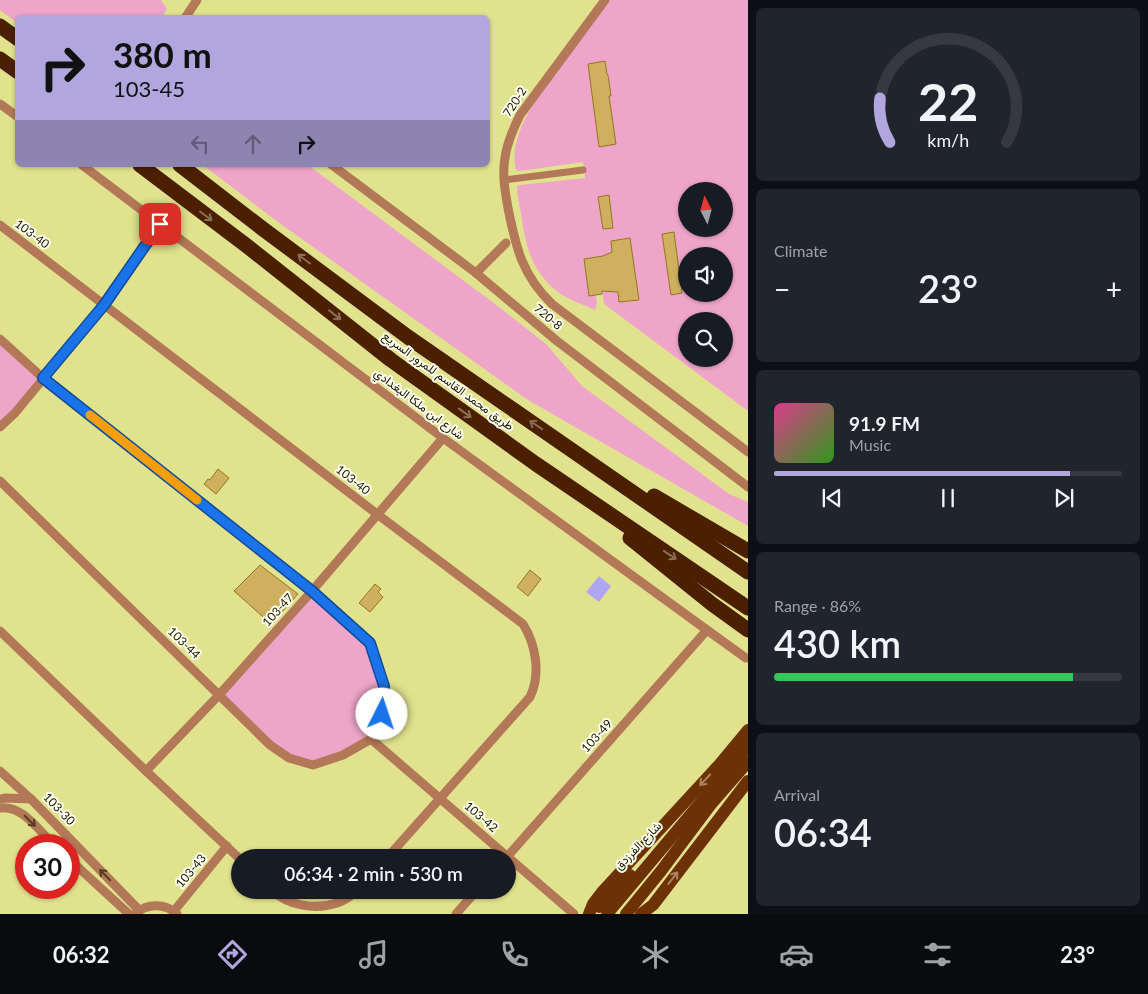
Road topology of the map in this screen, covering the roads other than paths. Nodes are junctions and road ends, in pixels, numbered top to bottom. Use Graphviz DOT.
graph roads {
  1 [pos="197,0"];
  2 [pos="605,0"];
  3 [pos="187,15"];
  4 [pos="0,26"];
  5 [pos="15,37"];
  6 [pos="0,59"];
  7 [pos="15,70"];
  8 [pos="0,104"];
  9 [pos="15,115"];
  10 [pos="85,167"];
  11 [pos="143,167"];
  12 [pos="183,167"];
  13 [pos="335,167"];
  14 [pos="583,170"];
  15 [pos="504,180"];
  16 [pos="160,224"];
  17 [pos="0,225"];
  18 [pos="514,237"];
  19 [pos="506,243"];
  20 [pos="476,273"];
  21 [pos="104,305"];
  22 [pos="0,339"];
  23 [pos="43,378"];
  24 [pos="0,428"];
  25 [pos="553,437"];
  26 [pos="443,438"];
  27 [pos="748,452"];
  28 [pos="536,464"];
  29 [pos="0,481"];
  30 [pos="748,487"];
  31 [pos="377,514"];
  32 [pos="748,551"];
  33 [pos="748,572"];
  34 [pos="312,591"];
  35 [pos="712,604"];
  36 [pos="748,608"];
  37 [pos="707,630"];
  38 [pos="748,630"];
  39 [pos="0,631"];
  40 [pos="748,640"];
  41 [pos="746,658"];
  42 [pos="219,695"];
  43 [pos="748,730"];
  44 [pos="371,739"];
  45 [pos="748,746"];
  46 [pos="748,762"];
  47 [pos="0,771"];
  48 [pos="146,771"];
  49 [pos="748,781"];
  50 [pos="440,798"];
  51 [pos="0,799"];
  52 [pos="31,799"];
  53 [pos="708,800"];
  54 [pos="0,808"];
  55 [pos="43,834"];
  56 [pos="228,846"];
  57 [pos="231,849"];
  58 [pos="395,849"];
  59 [pos="497,849"];
  60 [pos="513,849"];
  61 [pos="516,865"];
  62 [pos="80,869"];
  63 [pos="286,899"];
  64 [pos="343,899"];
  65 [pos="469,899"];
  66 [pos="137,912"];
  67 [pos="175,912"];
  68 [pos="128,914"];
  69 [pos="456,914"];
  70 [pos="574,914"];
  71 [pos="591,914"];
  72 [pos="607,914"];
  73 [pos="626,914"];
  74 [pos="641,914"];
  1 -- 3 [label="street"];
  2 -- 15 [label="street, 720-2"];
  4 -- 5 [label="highway"];
  6 -- 7 [label="highway"];
  8 -- 9 [label="street"];
  10 -- 16 [label="street, شارع ابن ملكا البغدادي"];
  11 -- 28 [label="highway, طريق محمد القاسم للمرور السريع, one-way"];
  25 -- 12 [label="highway, طريق محمد القاسم للمرور السريع, one-way"];
  13 -- 20 [label="street, 720-8"];
  14 -- 15 [label="street"];
  15 -- 18 [label="street, 720-2"];
  16 -- 21 [label="street"];
  16 -- 26 [label="street, شارع ابن ملكا البغدادي"];
  17 -- 21 [label="street, 103-40"];
  18 -- 27 [label="street, 720-8"];
  19 -- 20 [label="street"];
  20 -- 30 [label="street, 720-8"];
  21 -- 23 [label="street"];
  21 -- 31 [label="street, 103-40"];
  22 -- 23 [label="street"];
  23 -- 24 [label="street"];
  23 -- 34 [label="street"];
  25 -- 32 [label="highway"];
  25 -- 33 [label="highway, طريق محمد القاسم للمرور السريع"];
  26 -- 31 [label="street, 103-47"];
  26 -- 37 [label="street, شارع ابن ملكا البغدادي"];
  28 -- 35 [label="highway"];
  28 -- 36 [label="highway, طريق محمد القاسم للمرور السريع, one-way"];
  29 -- 42 [label="street, 103-44"];
  31 -- 34 [label="street, 103-47"];
  31 -- 50 [label="street, 103-40"];
  34 -- 42 [label="street, 103-47"];
  34 -- 44 [label="street"];
  35 -- 38 [label="highway"];
  35 -- 40 [label="highway"];
  37 -- 41 [label="street, شارع ابن ملكا البغدادي"];
  37 -- 60 [label="street, 103-49"];
  39 -- 48 [label="street"];
  42 -- 44 [label="street, 103-44"];
  42 -- 48 [label="street, 103-47"];
  43 -- 71 [label="main road, one-way"];
  44 -- 50 [label="street, 103-42"];
  45 -- 53 [label="main road"];
  46 -- 53 [label="main road"];
  47 -- 52 [label="street, 103-30"];
  48 -- 56 [label="street"];
  74 -- 49 [label="main road, one-way"];
  50 -- 58 [label="street, 103-40"];
  50 -- 59 [label="street, 103-42"];
  51 -- 52 [label="street"];
  66 -- 52 [label="street, 103-30, one-way"];
  53 -- 71 [label="main road, شارع الفرزدق"];
  53 -- 72 [label="main road"];
  53 -- 73 [label="main road"];
  54 -- 55 [label="street, one-way"];
  56 -- 57 [label="street"];
  56 -- 67 [label="street, 103-43"];
  61 -- 70 [label="street, 103-42"];
  62 -- 68 [label="street"];
  63 -- 64 [label="street"];
  65 -- 69 [label="street"];
  66 -- 67 [label="street"];
}
